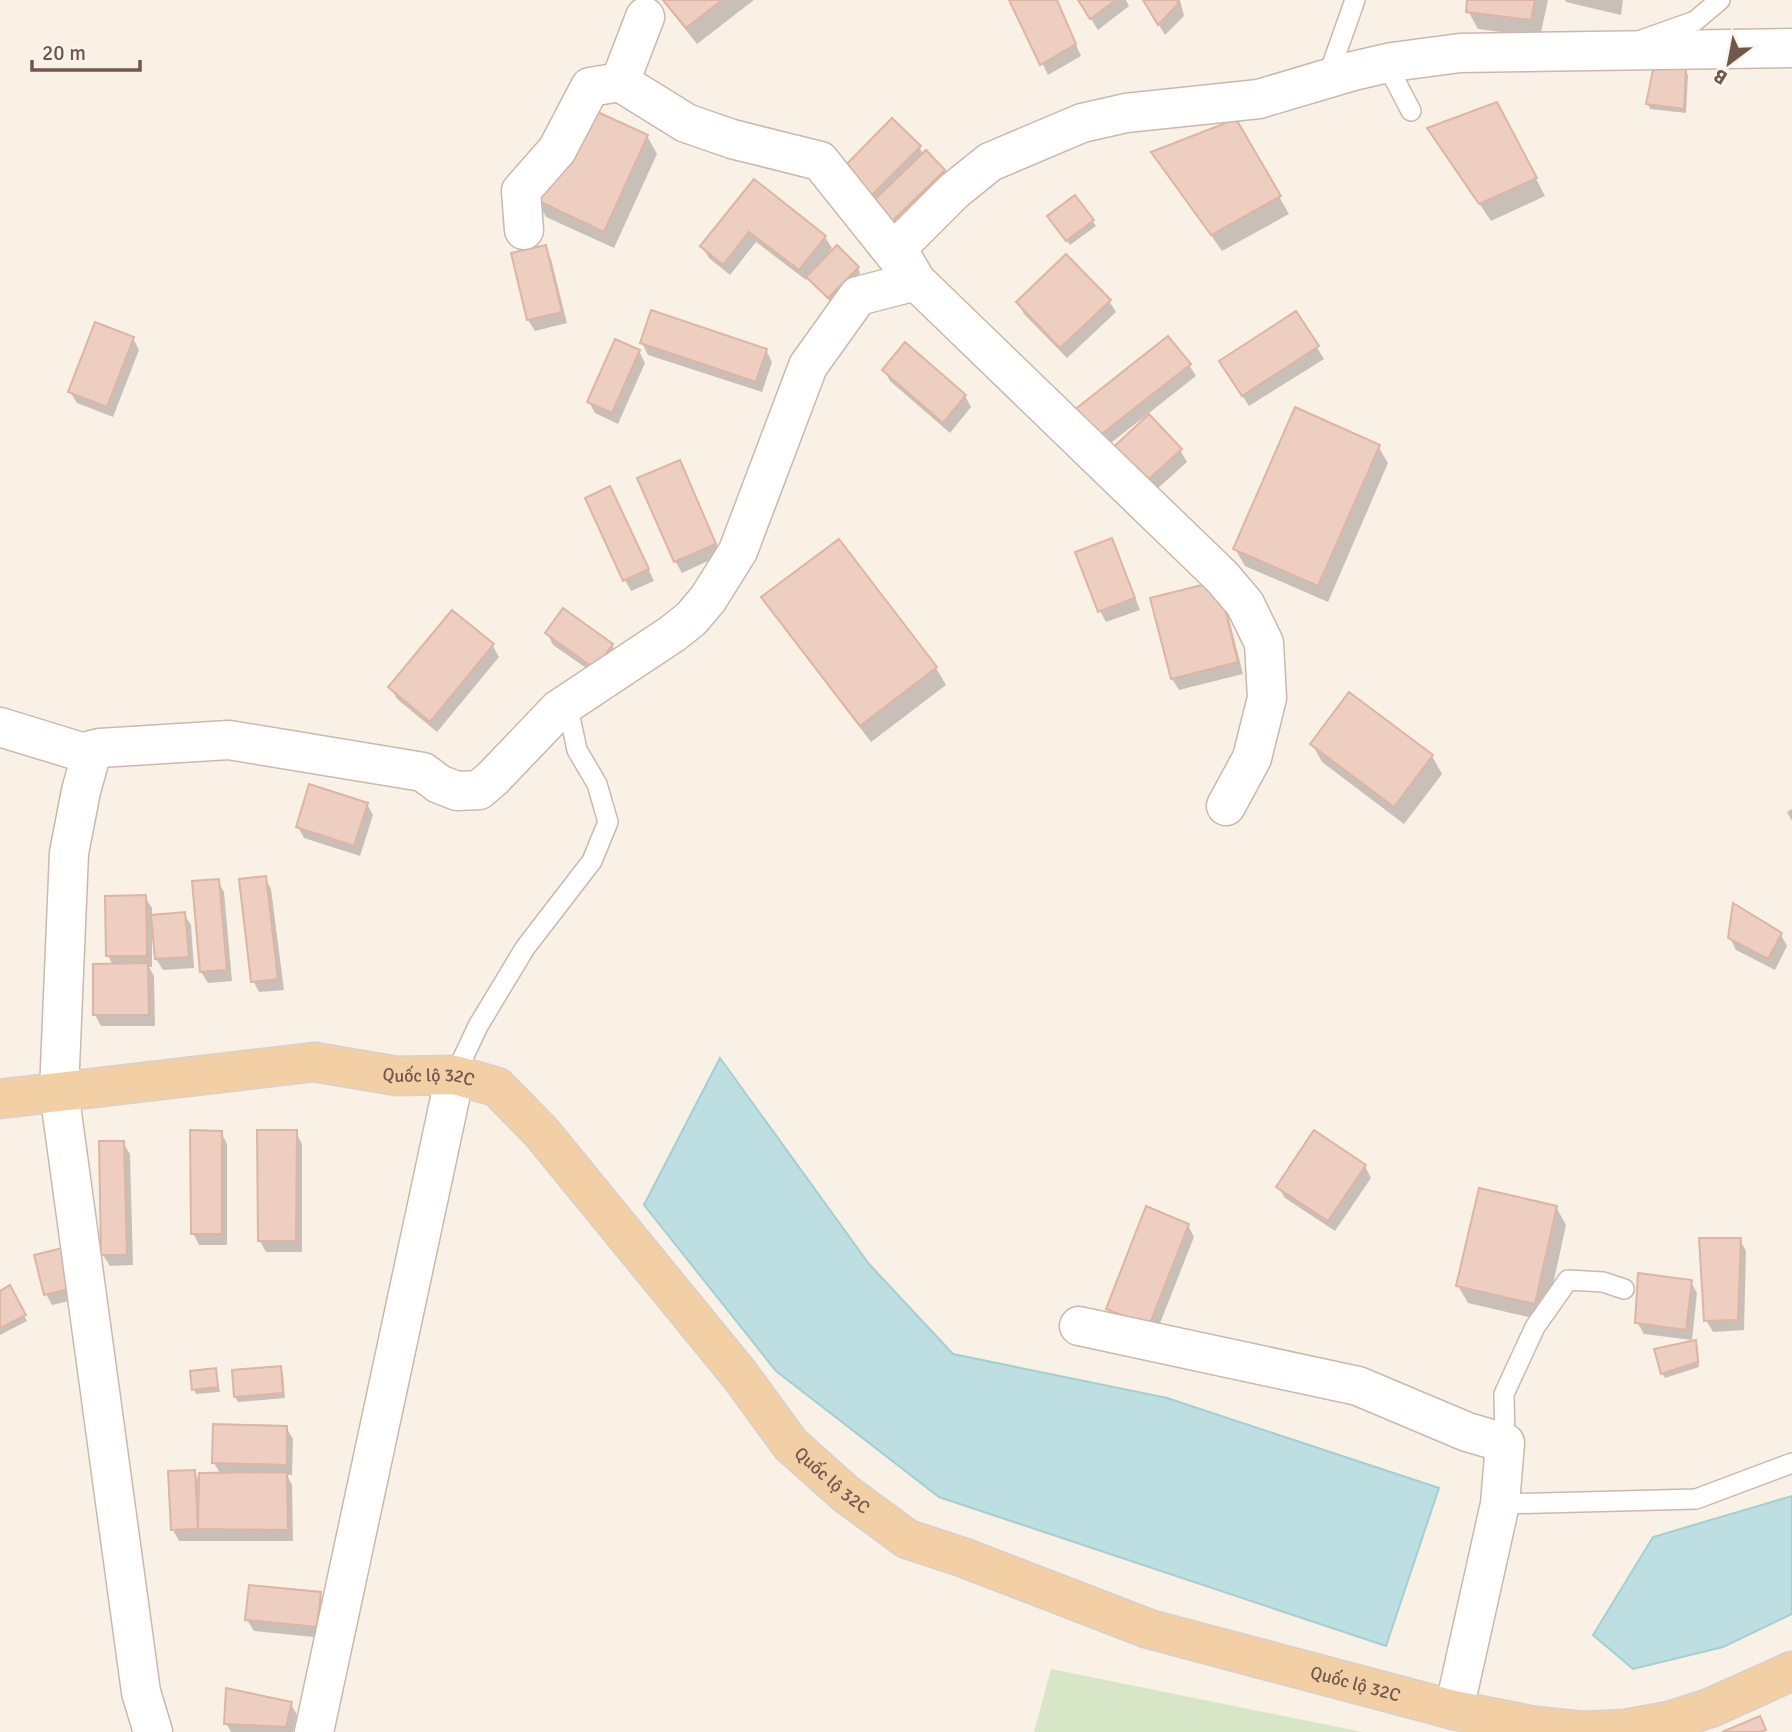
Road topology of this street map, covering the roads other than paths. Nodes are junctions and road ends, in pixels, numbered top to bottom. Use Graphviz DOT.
graph roads {
  1 [pos="1355,0"];
  2 [pos="1720,0"];
  3 [pos="645,17"];
  4 [pos="1792,48"];
  5 [pos="1610,51"];
  6 [pos="1386,63"];
  7 [pos="1328,79"];
  8 [pos="620,82"];
  9 [pos="1411,111"];
  10 [pos="524,230"];
  11 [pos="916,281"];
  12 [pos="567,703"];
  13 [pos="0,727"];
  14 [pos="91,755"];
  15 [pos="1226,806"];
  16 [pos="455,1075"];
  17 [pos="59,1091"];
  18 [pos="0,1100"];
  19 [pos="1624,1289"];
  20 [pos="1079,1326"];
  21 [pos="1505,1443"];
  22 [pos="1792,1463"];
  23 [pos="1500,1504"];
  24 [pos="1792,1671"];
  25 [pos="1454,1710"];
  26 [pos="153,1732"];
  27 [pos="314,1732"];
  1 -- 7 [label="lane"];
  2 -- 5 [label="lane"];
  3 -- 8 [label="street"];
  4 -- 5 [label="street"];
  5 -- 6 [label="street"];
  6 -- 7 [label="street"];
  6 -- 9 [label="lane"];
  7 -- 11 [label="street"];
  8 -- 10 [label="street"];
  8 -- 11 [label="street"];
  11 -- 12 [label="street"];
  11 -- 15 [label="street"];
  12 -- 14 [label="street"];
  12 -- 16 [label="lane"];
  13 -- 14 [label="street"];
  14 -- 17 [label="street"];
  16 -- 17 [label="main road, Quốc lộ 32C"];
  16 -- 25 [label="main road, Quốc lộ 32C"];
  16 -- 27 [label="street"];
  17 -- 18 [label="main road, Quốc lộ 32C"];
  17 -- 26 [label="street"];
  19 -- 21 [label="lane"];
  20 -- 21 [label="street"];
  21 -- 23 [label="street"];
  22 -- 23 [label="lane"];
  23 -- 25 [label="street"];
  24 -- 25 [label="main road, Quốc lộ 32C"];
}
